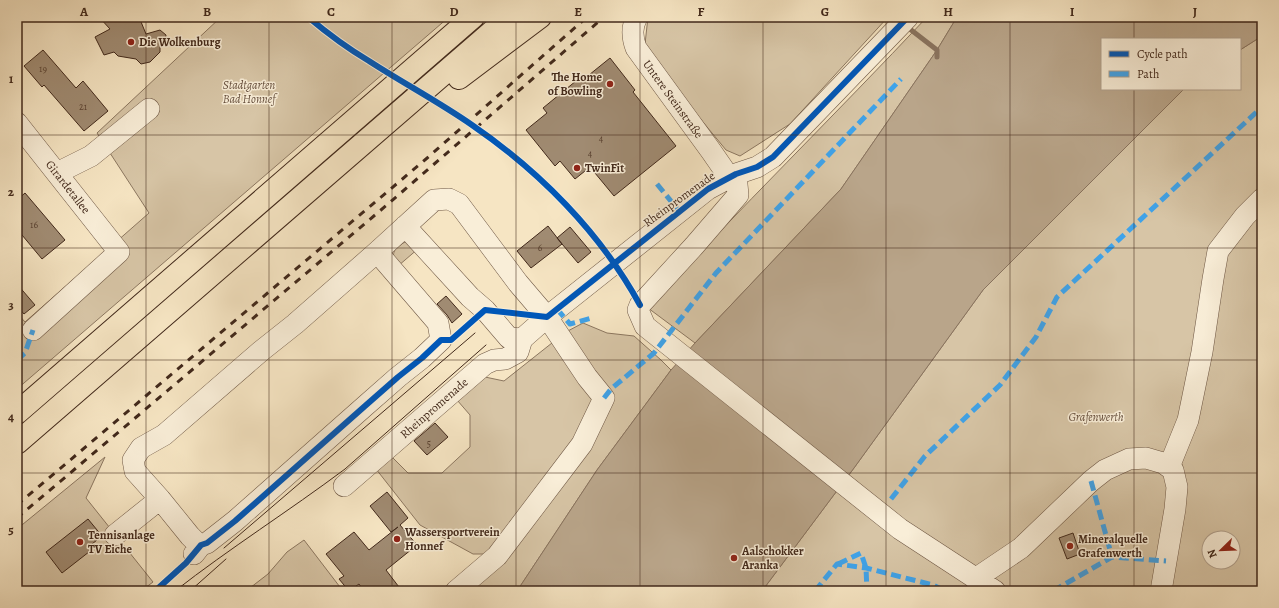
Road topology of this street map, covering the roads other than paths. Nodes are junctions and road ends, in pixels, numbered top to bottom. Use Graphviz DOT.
graph roads {
  1 [pos="473,17"];
  2 [pos="509,17"];
  3 [pos="540,17"];
  4 [pos="637,17"];
  5 [pos="908,17"];
  6 [pos="149,109"];
  7 [pos="17,123"];
  8 [pos="382,126"];
  9 [pos="57,174"];
  10 [pos="732,175"];
  11 [pos="1262,199"];
  12 [pos="405,226"];
  13 [pos="377,252"];
  14 [pos="547,317"];
  15 [pos="33,330"];
  16 [pos="522,339"];
  17 [pos="17,413"];
  18 [pos="17,444"];
  19 [pos="1169,467"];
  20 [pos="344,486"];
  21 [pos="160,499"];
  22 [pos="115,535"];
  23 [pos="975,579"];
  24 [pos="456,591"];
  25 [pos="995,591"];
  26 [pos="1161,591"];
  1 -- 17 [label="highway"];
  2 -- 8 [label="highway"];
  3 -- 8 [label="highway"];
  4 -- 10 [label="street, Untere Steinstraße"];
  5 -- 10 [label="street, Rheinpromenade"];
  6 -- 9 [label="street"];
  7 -- 9 [label="street, Girardetallee"];
  8 -- 18 [label="highway"];
  9 -- 15 [label="street, Girardetallee"];
  10 -- 14 [label="street, Rheinpromenade"];
  10 -- 23 [label="street"];
  11 -- 19 [label="street"];
  12 -- 13 [label="street"];
  12 -- 14 [label="street"];
  12 -- 16 [label="street"];
  13 -- 21 [label="street"];
  13 -- 21 [label="street"];
  14 -- 16 [label="street, Rheinpromenade"];
  14 -- 24 [label="street"];
  16 -- 20 [label="street, Rheinpromenade"];
  19 -- 23 [label="street"];
  19 -- 26 [label="street"];
  21 -- 22 [label="street"];
  23 -- 25 [label="street"];
}
